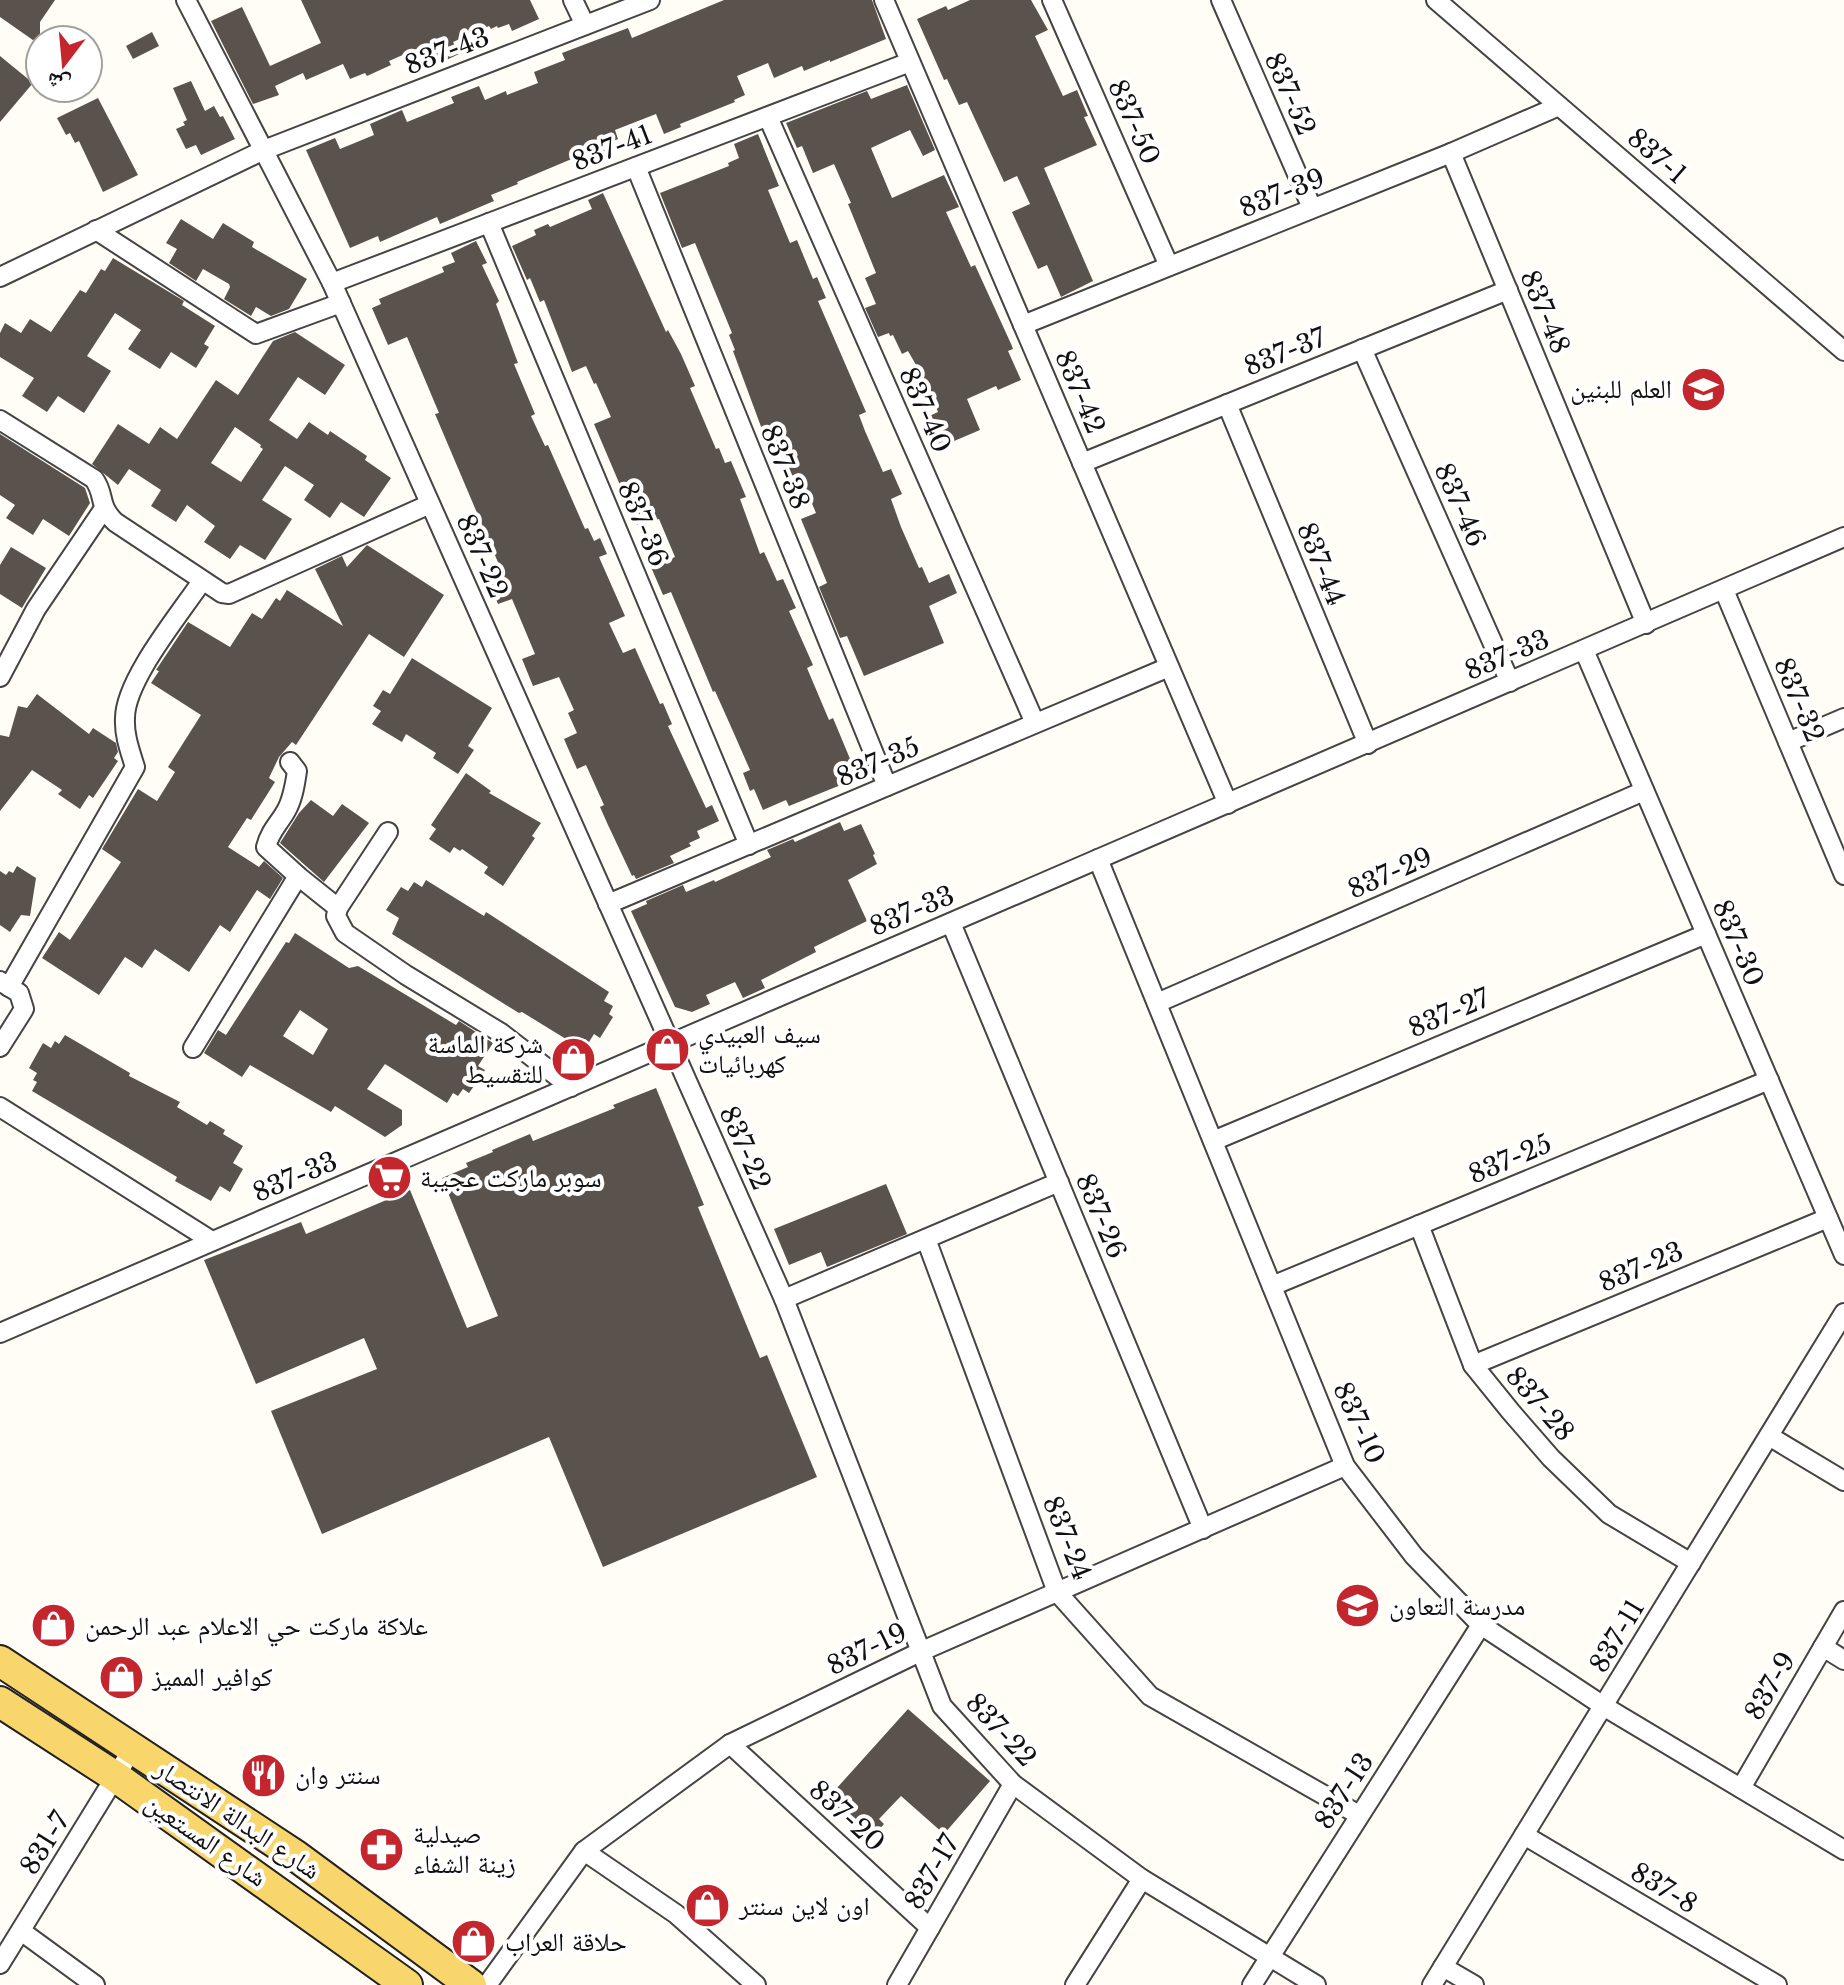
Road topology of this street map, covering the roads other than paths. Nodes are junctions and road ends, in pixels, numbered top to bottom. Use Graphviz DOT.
graph roads {
  1 [pos="186,0"];
  2 [pos="573,0"];
  3 [pos="650,0"];
  4 [pos="884,0"];
  5 [pos="1052,0"];
  6 [pos="1221,0"];
  7 [pos="1436,0"];
  8 [pos="585,25"];
  9 [pos="910,62"];
  10 [pos="1559,106"];
  11 [pos="768,117"];
  12 [pos="264,150"];
  13 [pos="1451,153"];
  14 [pos="636,167"];
  15 [pos="1312,208"];
  16 [pos="489,223"];
  17 [pos="96,230"];
  18 [pos="1169,266"];
  19 [pos="0,277"];
  20 [pos="332,283"];
  21 [pos="1508,290"];
  22 [pos="341,303"];
  23 [pos="1023,325"];
  24 [pos="1362,349"];
  25 [pos="1844,351"];
  26 [pos="1227,404"];
  27 [pos="0,420"];
  28 [pos="1082,463"];
  29 [pos="430,504"];
  30 [pos="103,510"];
  31 [pos="1844,537"];
  32 [pos="202,581"];
  33 [pos="1724,590"];
  34 [pos="1646,624"];
  35 [pos="1584,650"];
  36 [pos="1169,667"];
  37 [pos="0,677"];
  38 [pos="1510,682"];
  39 [pos="1844,718"];
  40 [pos="1035,723"];
  41 [pos="1788,742"];
  42 [pos="1368,744"];
  43 [pos="290,762"];
  44 [pos="887,786"];
  45 [pos="1644,791"];
  46 [pos="1228,804"];
  47 [pos="388,832"];
  48 [pos="749,845"];
  49 [pos="1098,859"];
  50 [pos="1844,875"];
  51 [pos="298,876"];
  52 [pos="608,904"];
  53 [pos="338,908"];
  54 [pos="951,923"];
  55 [pos="1706,934"];
  56 [pos="5,984"];
  57 [pos="1157,1003"];
  58 [pos="670,1044"];
  59 [pos="0,1047"];
  60 [pos="193,1048"];
  61 [pos="1769,1080"];
  62 [pos="571,1087"];
  63 [pos="0,1107"];
  64 [pos="1213,1141"];
  65 [pos="1059,1182"];
  66 [pos="1828,1218"];
  67 [pos="1419,1225"];
  68 [pos="926,1239"];
  69 [pos="212,1241"];
  70 [pos="1844,1255"];
  71 [pos="1272,1286"];
  72 [pos="784,1299"];
  73 [pos="1844,1313"];
  74 [pos="0,1333"];
  75 [pos="1473,1365"];
  76 [pos="1769,1436"];
  77 [pos="1345,1466"];
  78 [pos="1844,1481"];
  79 [pos="1203,1529"];
  80 [pos="1691,1563"];
  81 [pos="1057,1592"];
  82 [pos="1844,1611"];
  83 [pos="1481,1625"];
  84 [pos="1823,1647"];
  85 [pos="922,1651"];
  86 [pos="1844,1660"];
  87 [pos="0,1661"];
  88 [pos="0,1702"];
  89 [pos="1605,1707"];
  90 [pos="730,1744"];
  91 [pos="133,1748"];
  92 [pos="116,1777"];
  93 [pos="1013,1784"];
  94 [pos="1741,1788"];
  95 [pos="1359,1815"];
  96 [pos="1524,1835"];
  97 [pos="1844,1850"];
  98 [pos="584,1851"];
  99 [pos="1142,1879"];
  100 [pos="930,1928"];
  101 [pos="21,1931"];
  102 [pos="1269,1957"];
  103 [pos="0,1964"];
  104 [pos="1443,1967"];
  105 [pos="95,1985"];
  106 [pos="407,1985"];
  107 [pos="471,1985"];
  108 [pos="487,1985"];
  109 [pos="756,1985"];
  110 [pos="897,1985"];
  111 [pos="1075,1985"];
  112 [pos="1252,1985"];
  113 [pos="1316,1985"];
  114 [pos="1432,1985"];
  115 [pos="1474,1985"];
  116 [pos="1777,1985"];
  1 -- 12 [label="street, 837-22"];
  2 -- 8 [label="street"];
  3 -- 8 [label="street, 837-43"];
  4 -- 9 [label="street, 837-42"];
  5 -- 18 [label="street, 837-50"];
  6 -- 15 [label="street, 837-52"];
  7 -- 10 [label="street, 837-1"];
  8 -- 12 [label="street, 837-43"];
  9 -- 11 [label="street, 837-41"];
  9 -- 23 [label="street, 837-42"];
  10 -- 13 [label="street, 837-39"];
  10 -- 25 [label="street, 837-1"];
  11 -- 14 [label="street, 837-41"];
  11 -- 40 [label="street, 837-40"];
  12 -- 17 [label="street, 837-43"];
  12 -- 20 [label="street, 837-22"];
  13 -- 15 [label="street, 837-39"];
  13 -- 21 [label="street, 837-48"];
  14 -- 16 [label="street, 837-41"];
  14 -- 44 [label="street, 837-38"];
  15 -- 18 [label="street, 837-39"];
  16 -- 20 [label="street, 837-41"];
  16 -- 48 [label="street, 837-36"];
  17 -- 19 [label="street, 837-43"];
  17 -- 22 [label="street"];
  18 -- 23 [label="street, 837-39"];
  20 -- 22 [label="street, 837-22"];
  21 -- 24 [label="street, 837-37"];
  21 -- 34 [label="street, 837-48"];
  22 -- 29 [label="street, 837-22"];
  23 -- 28 [label="street, 837-42"];
  24 -- 26 [label="street, 837-37"];
  24 -- 38 [label="street, 837-46"];
  26 -- 28 [label="street, 837-37"];
  26 -- 42 [label="street, 837-44"];
  27 -- 30 [label="street"];
  28 -- 36 [label="street, 837-42"];
  29 -- 32 [label="street"];
  29 -- 52 [label="street, 837-22"];
  30 -- 32 [label="street"];
  30 -- 37 [label="street"];
  31 -- 33 [label="street, 837-33"];
  32 -- 56 [label="street"];
  33 -- 34 [label="street, 837-33"];
  33 -- 41 [label="street, 837-32"];
  34 -- 35 [label="street, 837-33"];
  35 -- 38 [label="street, 837-33"];
  35 -- 45 [label="street, 837-30"];
  36 -- 40 [label="street, 837-35"];
  36 -- 46 [label="street, 837-42"];
  38 -- 42 [label="street, 837-33"];
  39 -- 41 [label="street"];
  40 -- 44 [label="street, 837-35"];
  41 -- 50 [label="street, 837-32"];
  42 -- 46 [label="street, 837-33"];
  43 -- 51 [label="street"];
  44 -- 48 [label="street, 837-35"];
  45 -- 55 [label="street, 837-30"];
  45 -- 57 [label="street, 837-29"];
  46 -- 49 [label="street, 837-33"];
  47 -- 53 [label="street"];
  48 -- 52 [label="street, 837-35"];
  49 -- 54 [label="street, 837-33"];
  49 -- 57 [label="street, 837-10"];
  51 -- 53 [label="street"];
  51 -- 60 [label="street"];
  52 -- 58 [label="street, 837-22"];
  53 -- 62 [label="street"];
  54 -- 58 [label="street, 837-33"];
  54 -- 65 [label="street, 837-26"];
  55 -- 61 [label="street, 837-30"];
  55 -- 64 [label="street, 837-27"];
  56 -- 59 [label="street"];
  57 -- 64 [label="street, 837-10"];
  58 -- 62 [label="street, 837-33"];
  58 -- 72 [label="street, 837-22"];
  61 -- 66 [label="street, 837-30"];
  61 -- 67 [label="street, 837-25"];
  62 -- 69 [label="street, 837-33"];
  63 -- 69 [label="street"];
  64 -- 71 [label="street, 837-10"];
  65 -- 68 [label="street"];
  65 -- 79 [label="street, 837-26"];
  66 -- 70 [label="street, 837-30"];
  66 -- 75 [label="street, 837-23"];
  67 -- 71 [label="street, 837-25"];
  67 -- 75 [label="street, 837-28"];
  68 -- 72 [label="street"];
  68 -- 81 [label="street, 837-24"];
  69 -- 74 [label="street, 837-33"];
  71 -- 77 [label="street, 837-10"];
  72 -- 85 [label="street, 837-22"];
  73 -- 76 [label="street, 837-11"];
  75 -- 80 [label="street, 837-28"];
  76 -- 78 [label="street"];
  76 -- 80 [label="street, 837-11"];
  77 -- 79 [label="street, 837-19"];
  77 -- 83 [label="street, 837-10"];
  79 -- 81 [label="street, 837-19"];
  80 -- 89 [label="street, 837-11"];
  81 -- 85 [label="street, 837-19"];
  81 -- 95 [label="street, 837-24"];
  82 -- 84 [label="street, 837-9"];
  83 -- 89 [label="street, 837-10"];
  83 -- 95 [label="street, 837-13"];
  84 -- 86 [label="street"];
  84 -- 94 [label="street, 837-9"];
  85 -- 90 [label="street, 837-19"];
  85 -- 93 [label="street, 837-22"];
  87 -- 91 [label="main road, شارع البدالة الانتصار"];
  88 -- 92 [label="main road, شارع المستعين"];
  89 -- 94 [label="street, 837-10"];
  89 -- 96 [label="street, 837-11"];
  90 -- 98 [label="street, 837-19"];
  90 -- 100 [label="street, 837-20"];
  91 -- 92 [label="street, 831-7"];
  91 -- 107 [label="main road, شارع البدالة الانتصار"];
  92 -- 101 [label="street, 831-7"];
  92 -- 106 [label="main road, شارع المستعين"];
  93 -- 99 [label="street, 837-22"];
  93 -- 100 [label="street, 837-17"];
  94 -- 97 [label="street, 837-10"];
  95 -- 102 [label="street, 837-13"];
  96 -- 104 [label="street, 837-11"];
  96 -- 116 [label="street, 837-8"];
  98 -- 108 [label="street, 837-19"];
  98 -- 109 [label="street"];
  99 -- 102 [label="street, 837-22"];
  99 -- 111 [label="street"];
  100 -- 110 [label="street, 837-17"];
  101 -- 103 [label="street, 831-7"];
  101 -- 105 [label="street"];
  102 -- 112 [label="street, 837-13"];
  102 -- 113 [label="street, 837-22"];
  104 -- 114 [label="street, 837-11"];
  104 -- 115 [label="street"];
}
